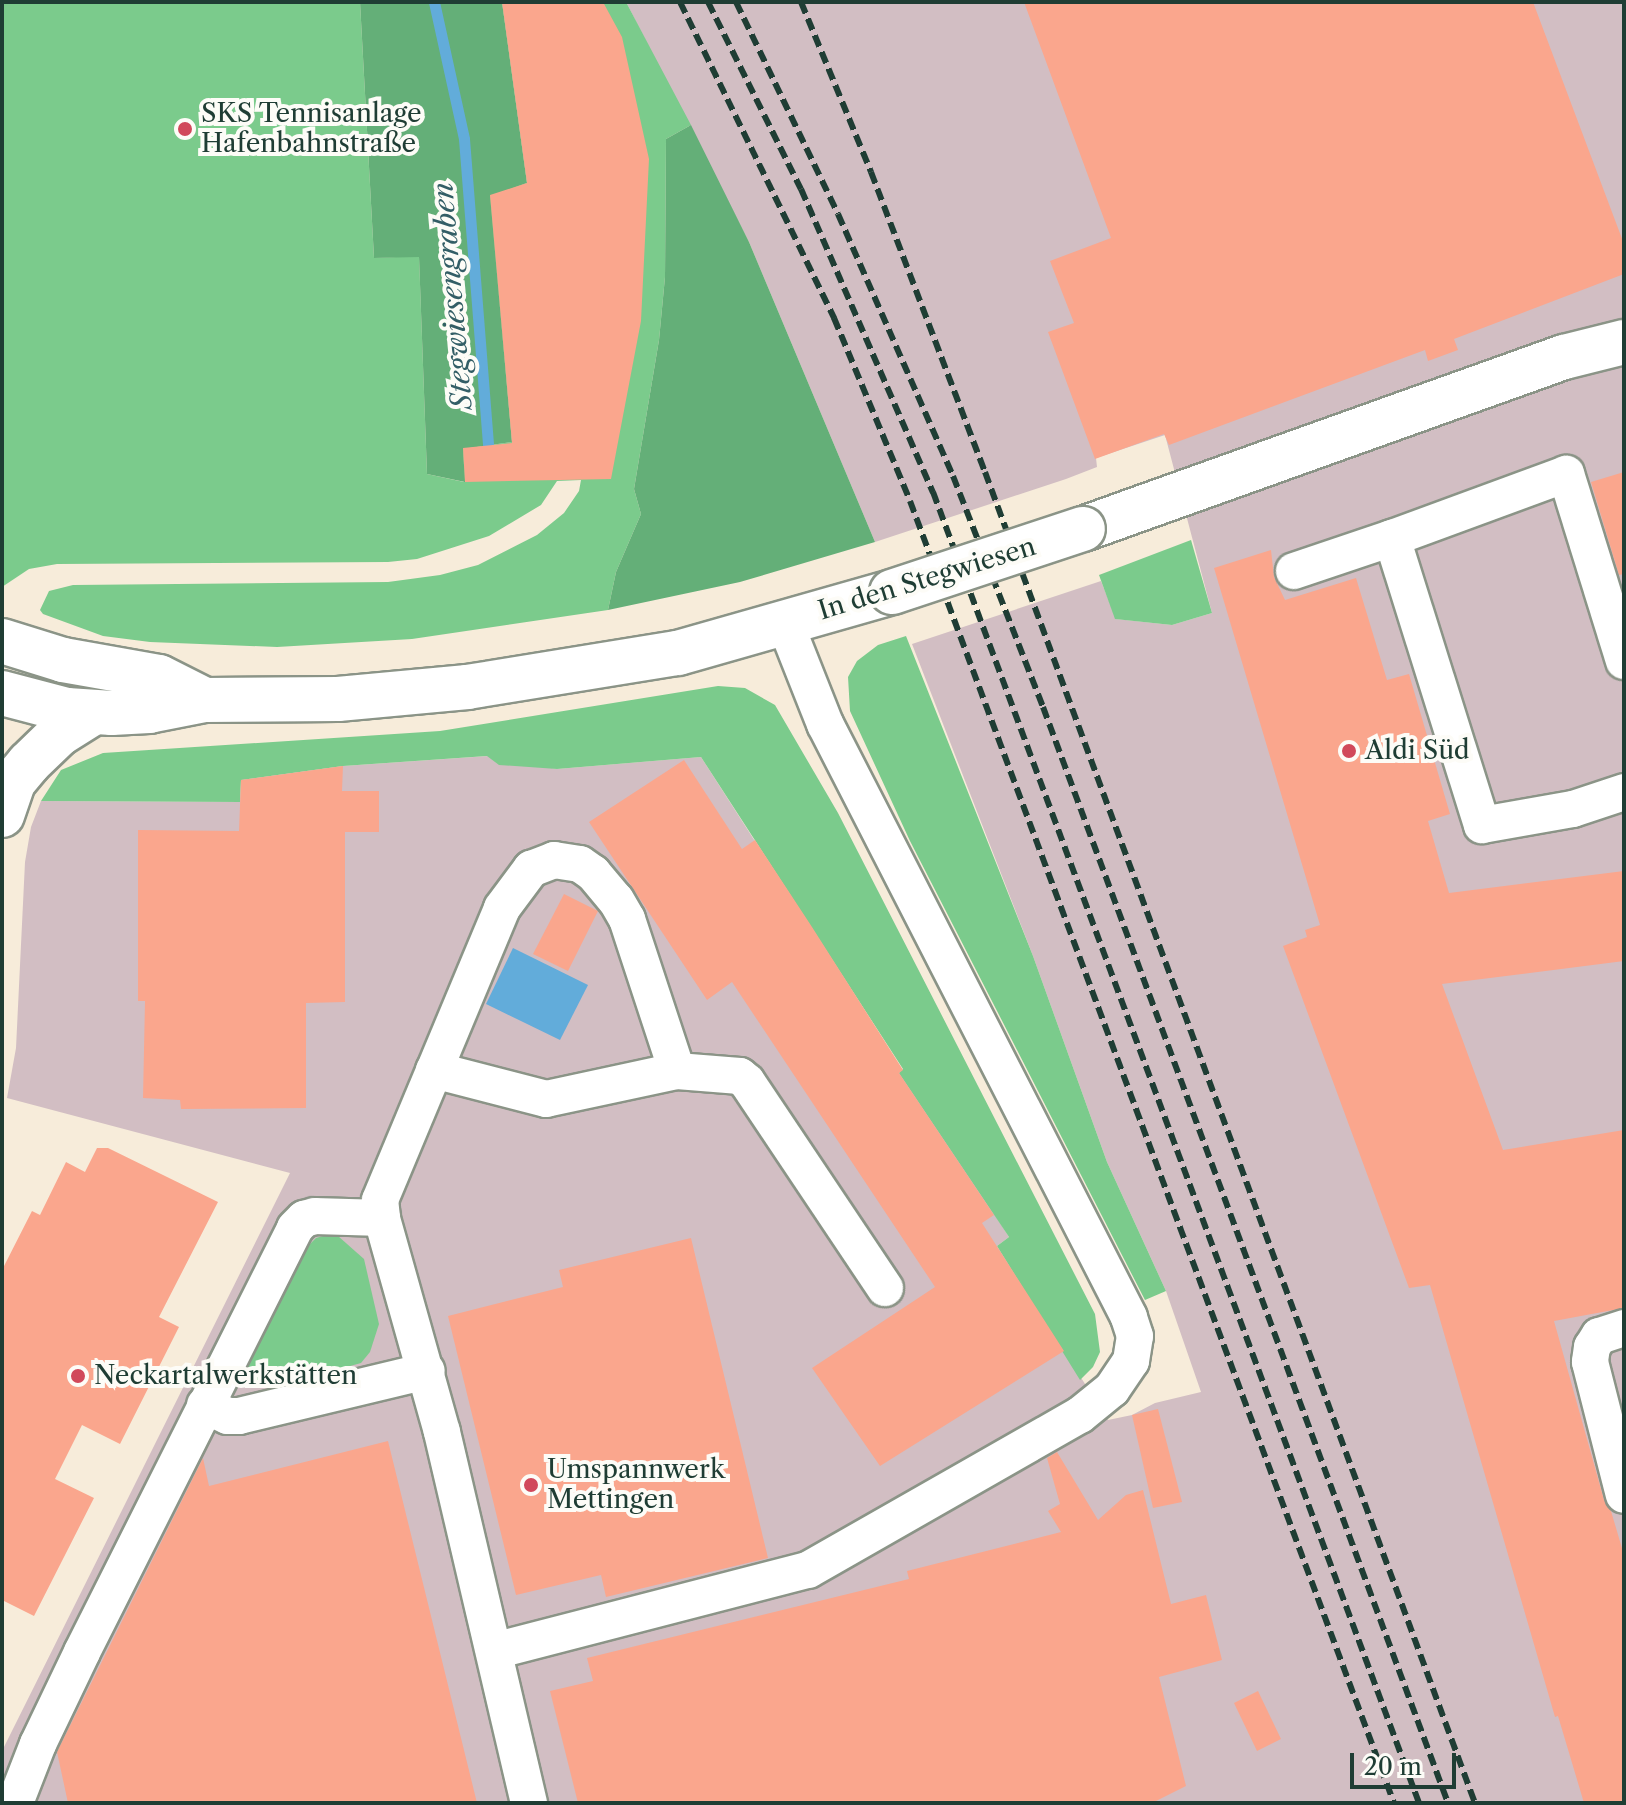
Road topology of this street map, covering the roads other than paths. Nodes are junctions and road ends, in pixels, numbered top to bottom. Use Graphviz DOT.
graph roads {
  1 [pos="1624,342"];
  2 [pos="1392,538"];
  3 [pos="1294,571"];
  4 [pos="785,623"];
  5 [pos="15,650"];
  6 [pos="1624,661"];
  7 [pos="2,693"];
  8 [pos="205,700"];
  9 [pos="92,713"];
  10 [pos="1624,792"];
  11 [pos="2,815"];
  12 [pos="434,1070"];
  13 [pos="677,1071"];
  14 [pos="382,1218"];
  15 [pos="885,1288"];
  16 [pos="1624,1328"];
  17 [pos="427,1371"];
  18 [pos="205,1405"];
  19 [pos="1624,1495"];
  20 [pos="494,1651"];
  21 [pos="15,1803"];
  22 [pos="529,1803"];
  1 -- 4 [label="main road, In den Stegwiesen, bridge"];
  2 -- 3 [label="lane"];
  2 -- 6 [label="lane"];
  2 -- 10 [label="lane"];
  4 -- 8 [label="main road, In den Stegwiesen"];
  4 -- 20 [label="lane"];
  5 -- 8 [label="main road, In den Stegwiesen"];
  7 -- 9 [label="main road, In den Stegwiesen"];
  8 -- 9 [label="main road, In den Stegwiesen"];
  9 -- 11 [label="main road"];
  12 -- 13 [label="lane"];
  12 -- 13 [label="lane"];
  12 -- 14 [label="lane"];
  13 -- 15 [label="lane"];
  14 -- 17 [label="lane"];
  14 -- 18 [label="lane"];
  16 -- 19 [label="lane"];
  17 -- 18 [label="lane"];
  17 -- 20 [label="lane"];
  18 -- 21 [label="lane"];
  20 -- 22 [label="lane"];
}
